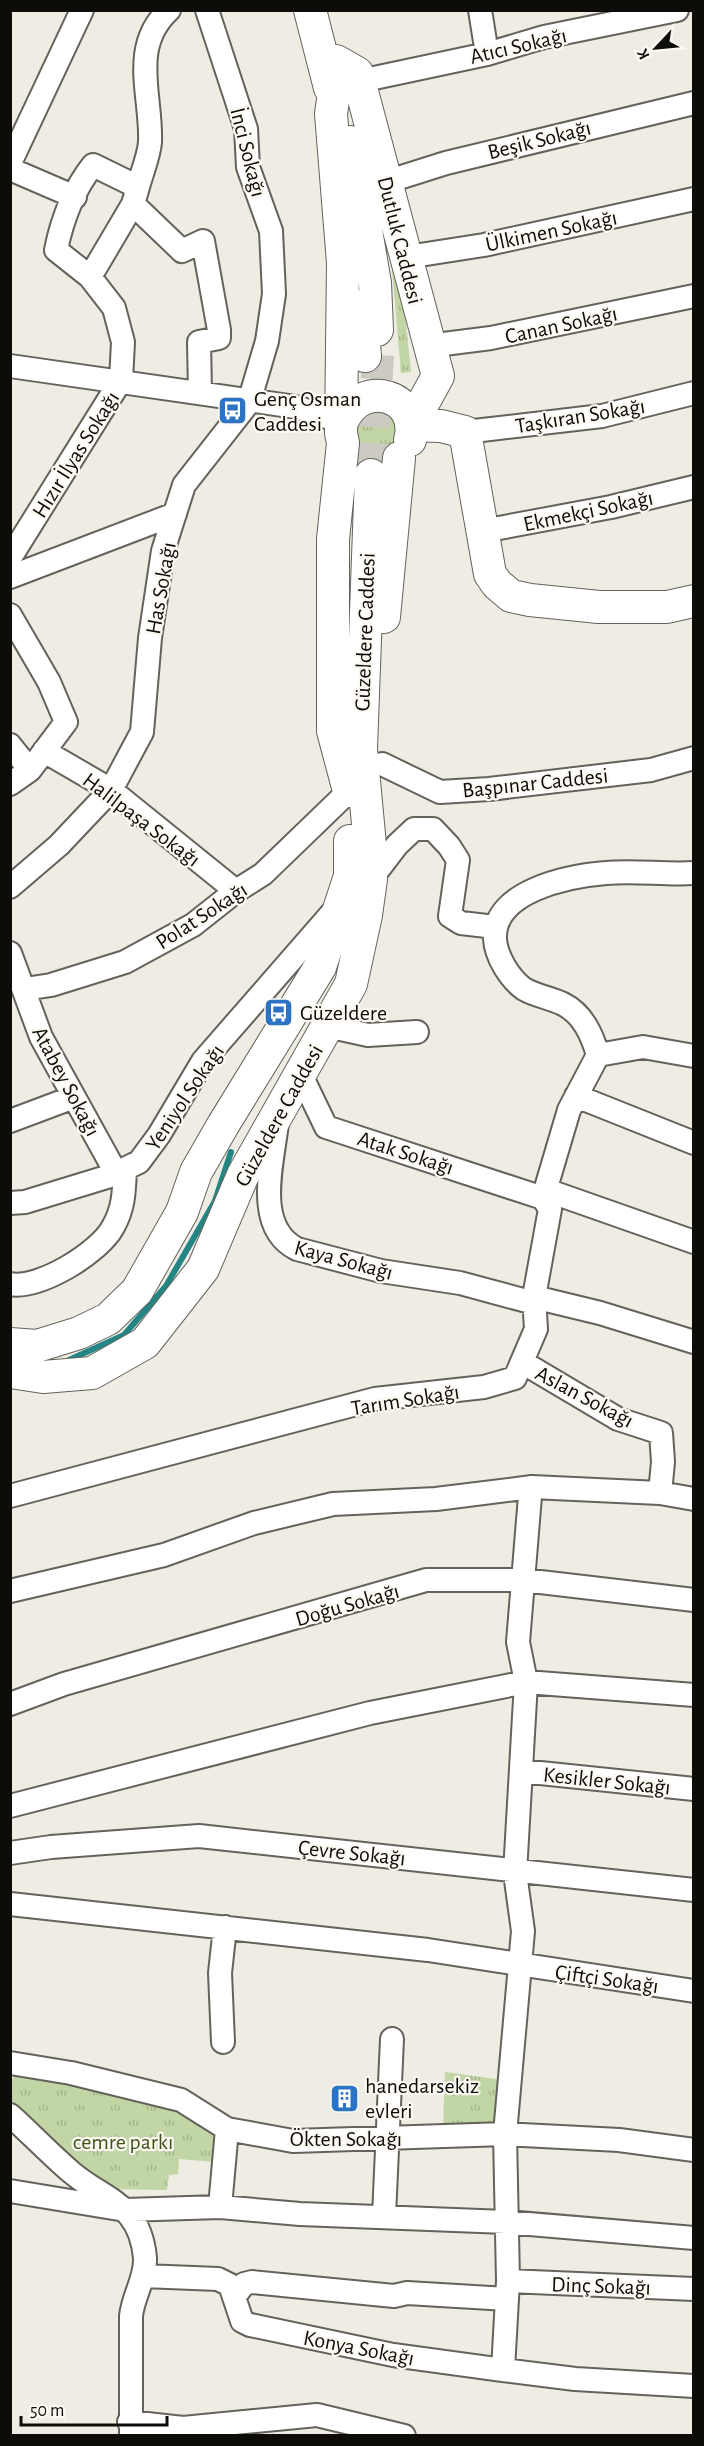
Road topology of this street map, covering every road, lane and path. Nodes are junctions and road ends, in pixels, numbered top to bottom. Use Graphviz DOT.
graph roads {
  1 [pos="82,10"];
  2 [pos="169,10"];
  3 [pos="207,10"];
  4 [pos="310,10"];
  5 [pos="321,10"];
  6 [pos="480,10"];
  7 [pos="677,10"];
  8 [pos="487,54"];
  9 [pos="336,61"];
  10 [pos="360,81"];
  11 [pos="333,100"];
  12 [pos="693,103"];
  13 [pos="10,163"];
  14 [pos="10,169"];
  15 [pos="386,182"];
  16 [pos="75,196"];
  17 [pos="136,196"];
  18 [pos="693,199"];
  19 [pos="407,257"];
  20 [pos="90,277"];
  21 [pos="693,296"];
  22 [pos="428,346"];
  23 [pos="10,366"];
  24 [pos="121,380"];
  25 [pos="200,393"];
  26 [pos="693,393"];
  27 [pos="249,402"];
  28 [pos="411,424"];
  29 [pos="465,432"];
  30 [pos="342,433"];
  31 [pos="399,458"];
  32 [pos="693,487"];
  33 [pos="175,514"];
  34 [pos="483,531"];
  35 [pos="10,558"];
  36 [pos="10,578"];
  37 [pos="693,601"];
  38 [pos="10,615"];
  39 [pos="10,745"];
  40 [pos="44,751"];
  41 [pos="693,758"];
  42 [pos="382,764"];
  43 [pos="30,770"];
  44 [pos="10,784"];
  45 [pos="111,790"];
  46 [pos="349,791"];
  47 [pos="370,845"];
  48 [pos="693,873"];
  49 [pos="370,879"];
  50 [pos="10,888"];
  51 [pos="236,891"];
  52 [pos="342,902"];
  53 [pos="495,927"];
  54 [pos="10,953"];
  55 [pos="25,989"];
  56 [pos="327,1026"];
  57 [pos="417,1032"];
  58 [pos="598,1055"];
  59 [pos="693,1056"];
  60 [pos="300,1073"];
  61 [pos="576,1096"];
  62 [pos="74,1097"];
  63 [pos="279,1112"];
  64 [pos="10,1121"];
  65 [pos="693,1143"];
  66 [pos="121,1171"];
  67 [pos="544,1194"];
  68 [pos="10,1203"];
  69 [pos="693,1242"];
  70 [pos="10,1284"];
  71 [pos="534,1300"];
  72 [pos="693,1342"];
  73 [pos="10,1344"];
  74 [pos="522,1362"];
  75 [pos="10,1372"];
  76 [pos="532,1487"];
  77 [pos="660,1493"];
  78 [pos="10,1496"];
  79 [pos="693,1499"];
  80 [pos="523,1580"];
  81 [pos="10,1591"];
  82 [pos="693,1600"];
  83 [pos="526,1682"];
  84 [pos="693,1695"];
  85 [pos="10,1704"];
  86 [pos="521,1771"];
  87 [pos="693,1789"];
  88 [pos="10,1806"];
  89 [pos="10,1853"];
  90 [pos="516,1869"];
  91 [pos="693,1890"];
  92 [pos="10,1904"];
  93 [pos="225,1927"];
  94 [pos="520,1966"];
  95 [pos="693,1990"];
  96 [pos="392,2039"];
  97 [pos="223,2042"];
  98 [pos="10,2063"];
  99 [pos="10,2115"];
  100 [pos="227,2129"];
  101 [pos="505,2134"];
  102 [pos="387,2139"];
  103 [pos="693,2150"];
  104 [pos="10,2191"];
  105 [pos="220,2207"];
  106 [pos="124,2210"];
  107 [pos="384,2216"];
  108 [pos="506,2222"];
  109 [pos="693,2238"];
  110 [pos="143,2276"];
  111 [pos="693,2289"];
  112 [pos="508,2290"];
  113 [pos="236,2296"];
  114 [pos="503,2370"];
  115 [pos="693,2385"];
  116 [pos="130,2429"];
  117 [pos="404,2436"];
  1 -- 13 [label="street"];
  2 -- 17 [label="street"];
  3 -- 27 [label="street, İnci Sokağı"];
  4 -- 11 [label="main road, Dutluk Caddesi"];
  5 -- 9 [label="main road, Dutluk Caddesi"];
  6 -- 8 [label="street"];
  7 -- 8 [label="street, Atıcı Sokağı"];
  8 -- 10 [label="street, Atıcı Sokağı"];
  9 -- 10 [label="main road"];
  9 -- 11 [label="main road, Dutluk Caddesi"];
  10 -- 15 [label="main road, Dutluk Caddesi"];
  11 -- 30 [label="main road"];
  12 -- 15 [label="street, Beşik Sokağı"];
  14 -- 16 [label="street"];
  15 -- 19 [label="main road, Dutluk Caddesi"];
  16 -- 17 [label="street"];
  16 -- 20 [label="street"];
  17 -- 20 [label="street"];
  17 -- 25 [label="street"];
  18 -- 19 [label="street, Ülkimen Sokağı"];
  19 -- 22 [label="main road, Dutluk Caddesi"];
  20 -- 24 [label="street"];
  21 -- 22 [label="street, Canan Sokağı"];
  22 -- 28 [label="main road, Dutluk Caddesi"];
  23 -- 24 [label="street"];
  24 -- 25 [label="street"];
  24 -- 35 [label="street, Hızır İlyas Sokağı"];
  25 -- 27 [label="street"];
  26 -- 29 [label="street, Taşkıran Sokağı"];
  27 -- 30 [label="street"];
  27 -- 33 [label="street, Has Sokağı"];
  28 -- 29 [label="main road"];
  28 -- 30 [label="main road"];
  28 -- 31 [label="main road"];
  29 -- 34 [label="main road"];
  30 -- 31 [label="main road"];
  30 -- 46 [label="main road"];
  31 -- 42 [label="main road"];
  32 -- 34 [label="street, Ekmekçi Sokağı"];
  33 -- 36 [label="street"];
  33 -- 45 [label="street, Has Sokağı"];
  34 -- 37 [label="main road"];
  38 -- 40 [label="street"];
  39 -- 43 [label="street"];
  40 -- 43 [label="street"];
  40 -- 45 [label="street, Halilpaşa Sokağı"];
  41 -- 42 [label="street, Başpınar Caddesi"];
  42 -- 47 [label="main road"];
  43 -- 44 [label="street"];
  45 -- 50 [label="street, Has Sokağı"];
  45 -- 51 [label="street, Halilpaşa Sokağı"];
  46 -- 47 [label="main road, Güzeldere Caddesi"];
  46 -- 51 [label="street, Polat Sokağı"];
  46 -- 52 [label="main road, Güzeldere Caddesi"];
  47 -- 49 [label="main road, Güzeldere Caddesi"];
  48 -- 53 [label="street"];
  49 -- 53 [label="street"];
  49 -- 56 [label="main road, Güzeldere Caddesi"];
  51 -- 55 [label="street, Polat Sokağı"];
  52 -- 66 [label="street, Yeniyol Sokağı"];
  52 -- 73 [label="main road, Güzeldere Caddesi"];
  53 -- 58 [label="street"];
  54 -- 55 [label="street, Atabey Sokağı"];
  55 -- 62 [label="street, Atabey Sokağı"];
  56 -- 57 [label="street"];
  56 -- 60 [label="main road, Güzeldere Caddesi"];
  58 -- 59 [label="street"];
  58 -- 61 [label="street, Tarım Sokağı"];
  60 -- 63 [label="main road, Güzeldere Caddesi"];
  60 -- 67 [label="street, Atak Sokağı"];
  61 -- 65 [label="street"];
  61 -- 67 [label="street, Tarım Sokağı"];
  62 -- 64 [label="street"];
  62 -- 66 [label="street, Atabey Sokağı"];
  63 -- 71 [label="street, Kaya Sokağı"];
  63 -- 75 [label="main road, Güzeldere Caddesi"];
  66 -- 68 [label="street, Yeniyol Sokağı"];
  66 -- 70 [label="street"];
  67 -- 69 [label="street, Atak Sokağı"];
  67 -- 71 [label="street, Tarım Sokağı"];
  71 -- 72 [label="street, Kaya Sokağı"];
  71 -- 74 [label="street, Tarım Sokağı"];
  74 -- 77 [label="street, Aslan Sokağı"];
  74 -- 78 [label="street, Tarım Sokağı"];
  76 -- 77 [label="street"];
  76 -- 80 [label="street"];
  76 -- 81 [label="street"];
  77 -- 79 [label="street"];
  80 -- 82 [label="street, Doğu Sokağı"];
  80 -- 83 [label="street"];
  80 -- 85 [label="street, Doğu Sokağı"];
  83 -- 84 [label="street"];
  83 -- 86 [label="street"];
  83 -- 88 [label="street"];
  86 -- 87 [label="street, Kesikler Sokağı"];
  86 -- 90 [label="street"];
  89 -- 90 [label="street, Çevre Sokağı"];
  90 -- 91 [label="street, Çevre Sokağı"];
  90 -- 94 [label="street"];
  92 -- 93 [label="street, Çiftçi Sokağı"];
  93 -- 94 [label="street, Çiftçi Sokağı"];
  93 -- 97 [label="street"];
  94 -- 95 [label="street, Çiftçi Sokağı"];
  94 -- 101 [label="street"];
  96 -- 102 [label="street"];
  98 -- 100 [label="street, Ökten Sokağı"];
  99 -- 106 [label="street"];
  100 -- 102 [label="street, Ökten Sokağı"];
  100 -- 105 [label="street"];
  101 -- 102 [label="street, Ökten Sokağı"];
  101 -- 103 [label="street, Ökten Sokağı"];
  101 -- 108 [label="street"];
  102 -- 107 [label="street"];
  104 -- 106 [label="street"];
  105 -- 106 [label="street"];
  105 -- 107 [label="street"];
  106 -- 110 [label="street"];
  107 -- 108 [label="street"];
  108 -- 109 [label="street"];
  108 -- 112 [label="street"];
  110 -- 113 [label="street"];
  110 -- 116 [label="street"];
  111 -- 112 [label="street, Dinç Sokağı"];
  112 -- 113 [label="street, Dinç Sokağı"];
  112 -- 114 [label="street"];
  113 -- 114 [label="street, Konya Sokağı"];
  114 -- 115 [label="street, Konya Sokağı"];
  116 -- 117 [label="street"];
}
